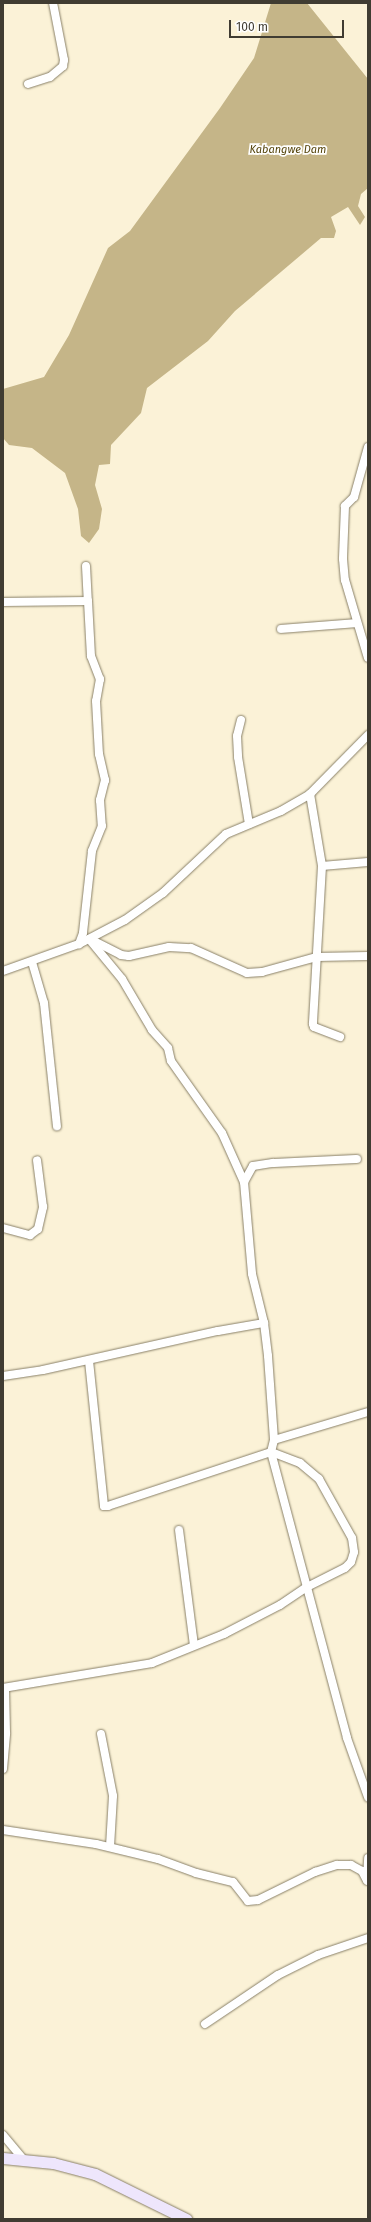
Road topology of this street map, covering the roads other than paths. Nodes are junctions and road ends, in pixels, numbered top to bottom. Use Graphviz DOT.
graph roads {
  1 [pos="52,3"];
  2 [pos="28,84"];
  3 [pos="368,447"];
  4 [pos="364,473"];
  5 [pos="86,566"];
  6 [pos="88,601"];
  7 [pos="3,602"];
  8 [pos="357,623"];
  9 [pos="281,629"];
  10 [pos="368,658"];
  11 [pos="241,720"];
  12 [pos="368,735"];
  13 [pos="310,794"];
  14 [pos="249,824"];
  15 [pos="368,862"];
  16 [pos="322,866"];
  17 [pos="89,939"];
  18 [pos="79,944"];
  19 [pos="368,956"];
  20 [pos="317,957"];
  21 [pos="32,962"];
  22 [pos="3,971"];
  23 [pos="340,1037"];
  24 [pos="57,1126"];
  25 [pos="357,1159"];
  26 [pos="37,1160"];
  27 [pos="244,1182"];
  28 [pos="3,1228"];
  29 [pos="264,1323"];
  30 [pos="89,1361"];
  31 [pos="3,1376"];
  32 [pos="368,1412"];
  33 [pos="274,1440"];
  34 [pos="271,1452"];
  35 [pos="179,1530"];
  36 [pos="307,1587"];
  37 [pos="194,1645"];
  38 [pos="4,1688"];
  39 [pos="101,1734"];
  40 [pos="3,1769"];
  41 [pos="368,1797"];
  42 [pos="3,1830"];
  43 [pos="110,1846"];
  44 [pos="368,1858"];
  45 [pos="368,1883"];
  46 [pos="368,1938"];
  47 [pos="205,2024"];
  48 [pos="3,2135"];
  49 [pos="3,2158"];
  50 [pos="22,2158"];
  51 [pos="186,2219"];
  1 -- 2 [label="street"];
  3 -- 4 [label="street"];
  4 -- 8 [label="street"];
  5 -- 6 [label="street"];
  6 -- 7 [label="street"];
  6 -- 18 [label="street"];
  8 -- 9 [label="street"];
  8 -- 10 [label="street"];
  11 -- 14 [label="street"];
  12 -- 13 [label="street"];
  13 -- 14 [label="street"];
  13 -- 16 [label="street"];
  14 -- 17 [label="street"];
  15 -- 16 [label="street"];
  16 -- 20 [label="street"];
  17 -- 18 [label="street"];
  17 -- 20 [label="street"];
  17 -- 27 [label="street"];
  18 -- 21 [label="street"];
  19 -- 20 [label="street"];
  20 -- 23 [label="street"];
  21 -- 22 [label="street"];
  21 -- 24 [label="street"];
  25 -- 27 [label="street"];
  26 -- 28 [label="street"];
  27 -- 29 [label="street"];
  29 -- 30 [label="street"];
  29 -- 33 [label="street"];
  30 -- 31 [label="street"];
  30 -- 34 [label="street"];
  32 -- 33 [label="street"];
  33 -- 34 [label="street"];
  34 -- 36 [label="street"];
  34 -- 36 [label="street"];
  35 -- 37 [label="street"];
  36 -- 37 [label="street"];
  36 -- 41 [label="street"];
  37 -- 38 [label="street"];
  38 -- 40 [label="street"];
  39 -- 43 [label="street"];
  42 -- 43 [label="street"];
  43 -- 45 [label="street"];
  44 -- 45 [label="street"];
  46 -- 47 [label="street"];
  48 -- 50 [label="street"];
  49 -- 50 [label="street"];
  50 -- 51 [label="street"];
}
